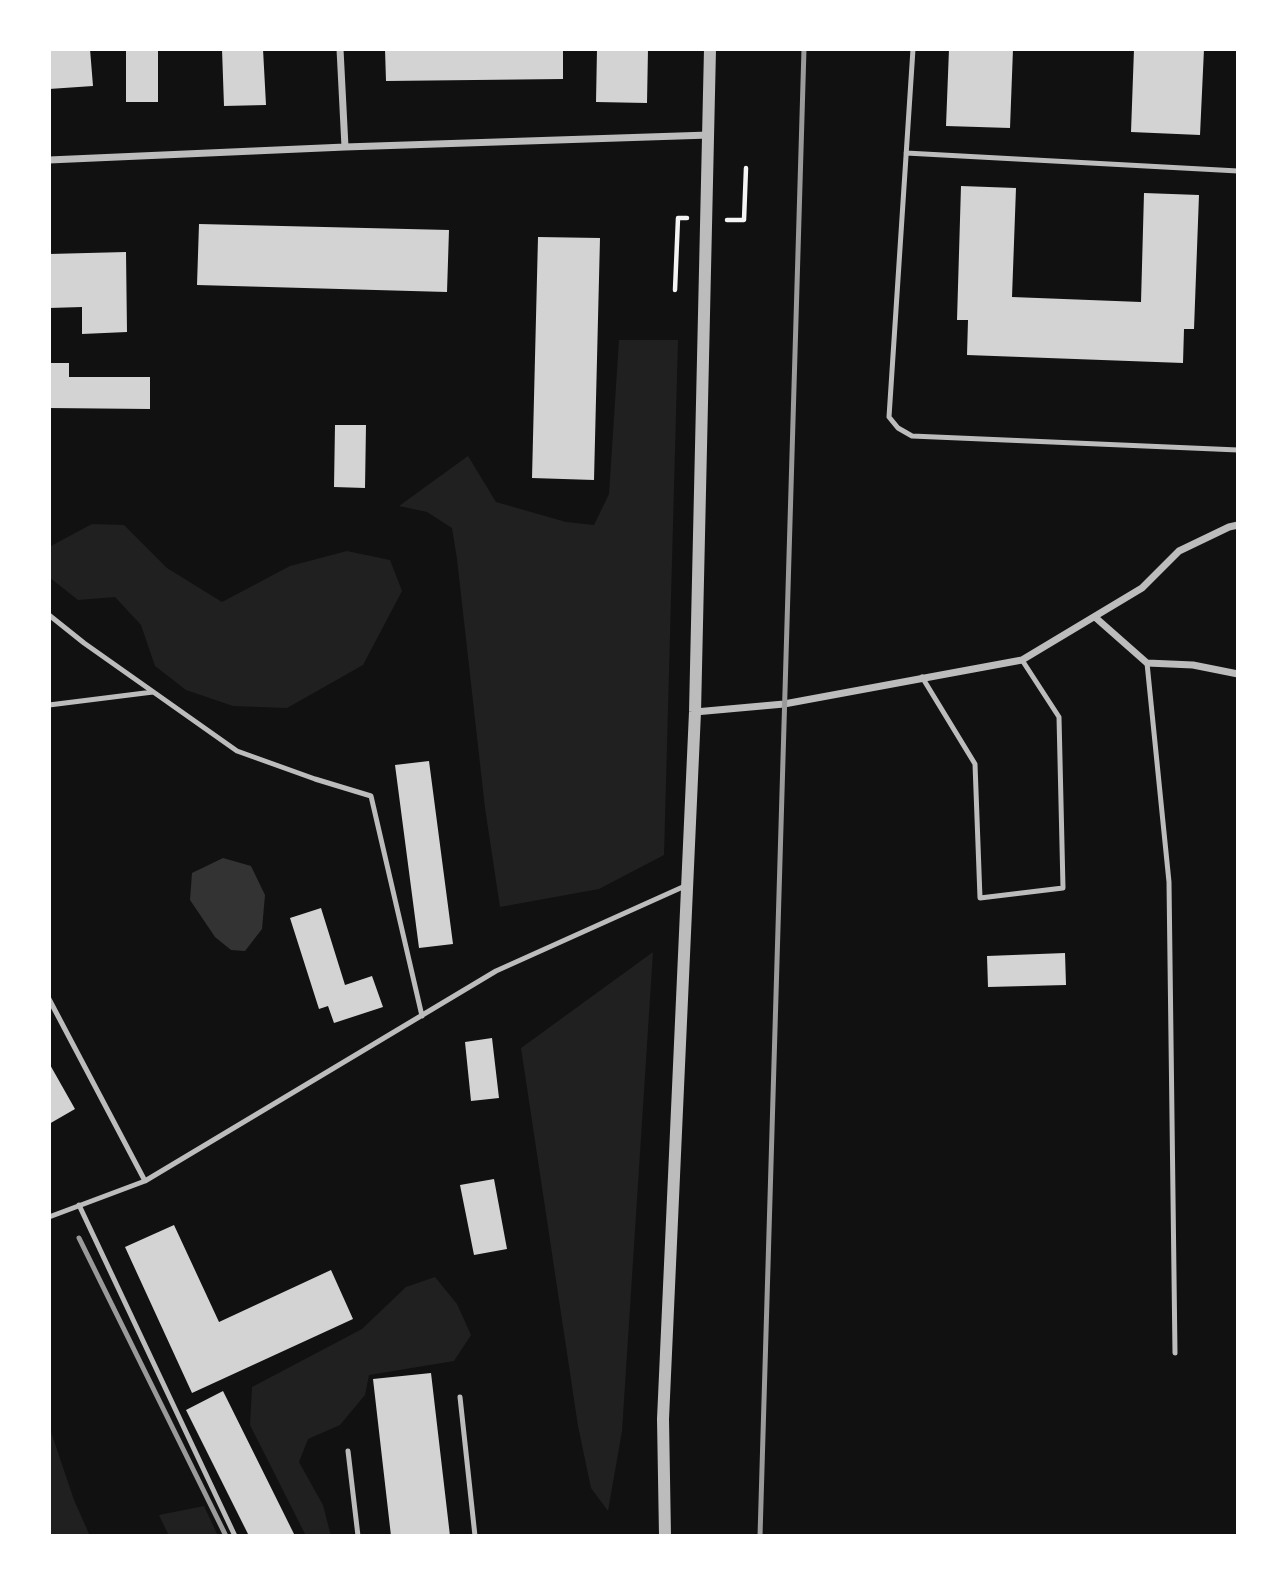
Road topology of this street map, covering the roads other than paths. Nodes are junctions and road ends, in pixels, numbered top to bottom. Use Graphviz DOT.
graph roads {
  1 [pos="340,49"];
  2 [pos="710,49"];
  3 [pos="913,49"];
  4 [pos="709,135"];
  5 [pos="345,147"];
  6 [pos="906,153"];
  7 [pos="49,160"];
  8 [pos="1238,171"];
  9 [pos="1238,450"];
  10 [pos="1238,525"];
  11 [pos="49,615"];
  12 [pos="1096,618"];
  13 [pos="1022,660"];
  14 [pos="1147,663"];
  15 [pos="1238,674"];
  16 [pos="922,677"];
  17 [pos="153,692"];
  18 [pos="49,705"];
  19 [pos="695,712"];
  20 [pos="688,885"];
  21 [pos="49,999"];
  22 [pos="422,1016"];
  23 [pos="145,1181"];
  24 [pos="79,1205"];
  25 [pos="49,1217"];
  26 [pos="1175,1353"];
  27 [pos="460,1397"];
  28 [pos="348,1451"];
  29 [pos="235,1536"];
  30 [pos="358,1536"];
  31 [pos="475,1536"];
  32 [pos="665,1536"];
  1 -- 5 [label="street"];
  2 -- 4 [label="street"];
  3 -- 6 [label="lane"];
  4 -- 5 [label="street"];
  4 -- 19 [label="street"];
  5 -- 7 [label="street"];
  6 -- 8 [label="lane"];
  6 -- 9 [label="lane"];
  10 -- 12 [label="street"];
  11 -- 17 [label="lane"];
  12 -- 13 [label="street"];
  12 -- 14 [label="street"];
  13 -- 16 [label="street"];
  13 -- 16 [label="lane"];
  14 -- 15 [label="street"];
  14 -- 26 [label="lane"];
  16 -- 19 [label="street"];
  17 -- 18 [label="lane"];
  17 -- 22 [label="lane"];
  19 -- 20 [label="street"];
  20 -- 22 [label="lane"];
  20 -- 32 [label="street"];
  21 -- 23 [label="lane"];
  22 -- 23 [label="lane"];
  23 -- 24 [label="lane"];
  24 -- 25 [label="lane"];
  24 -- 29 [label="lane"];
  27 -- 31 [label="lane"];
  28 -- 30 [label="lane"];
}
